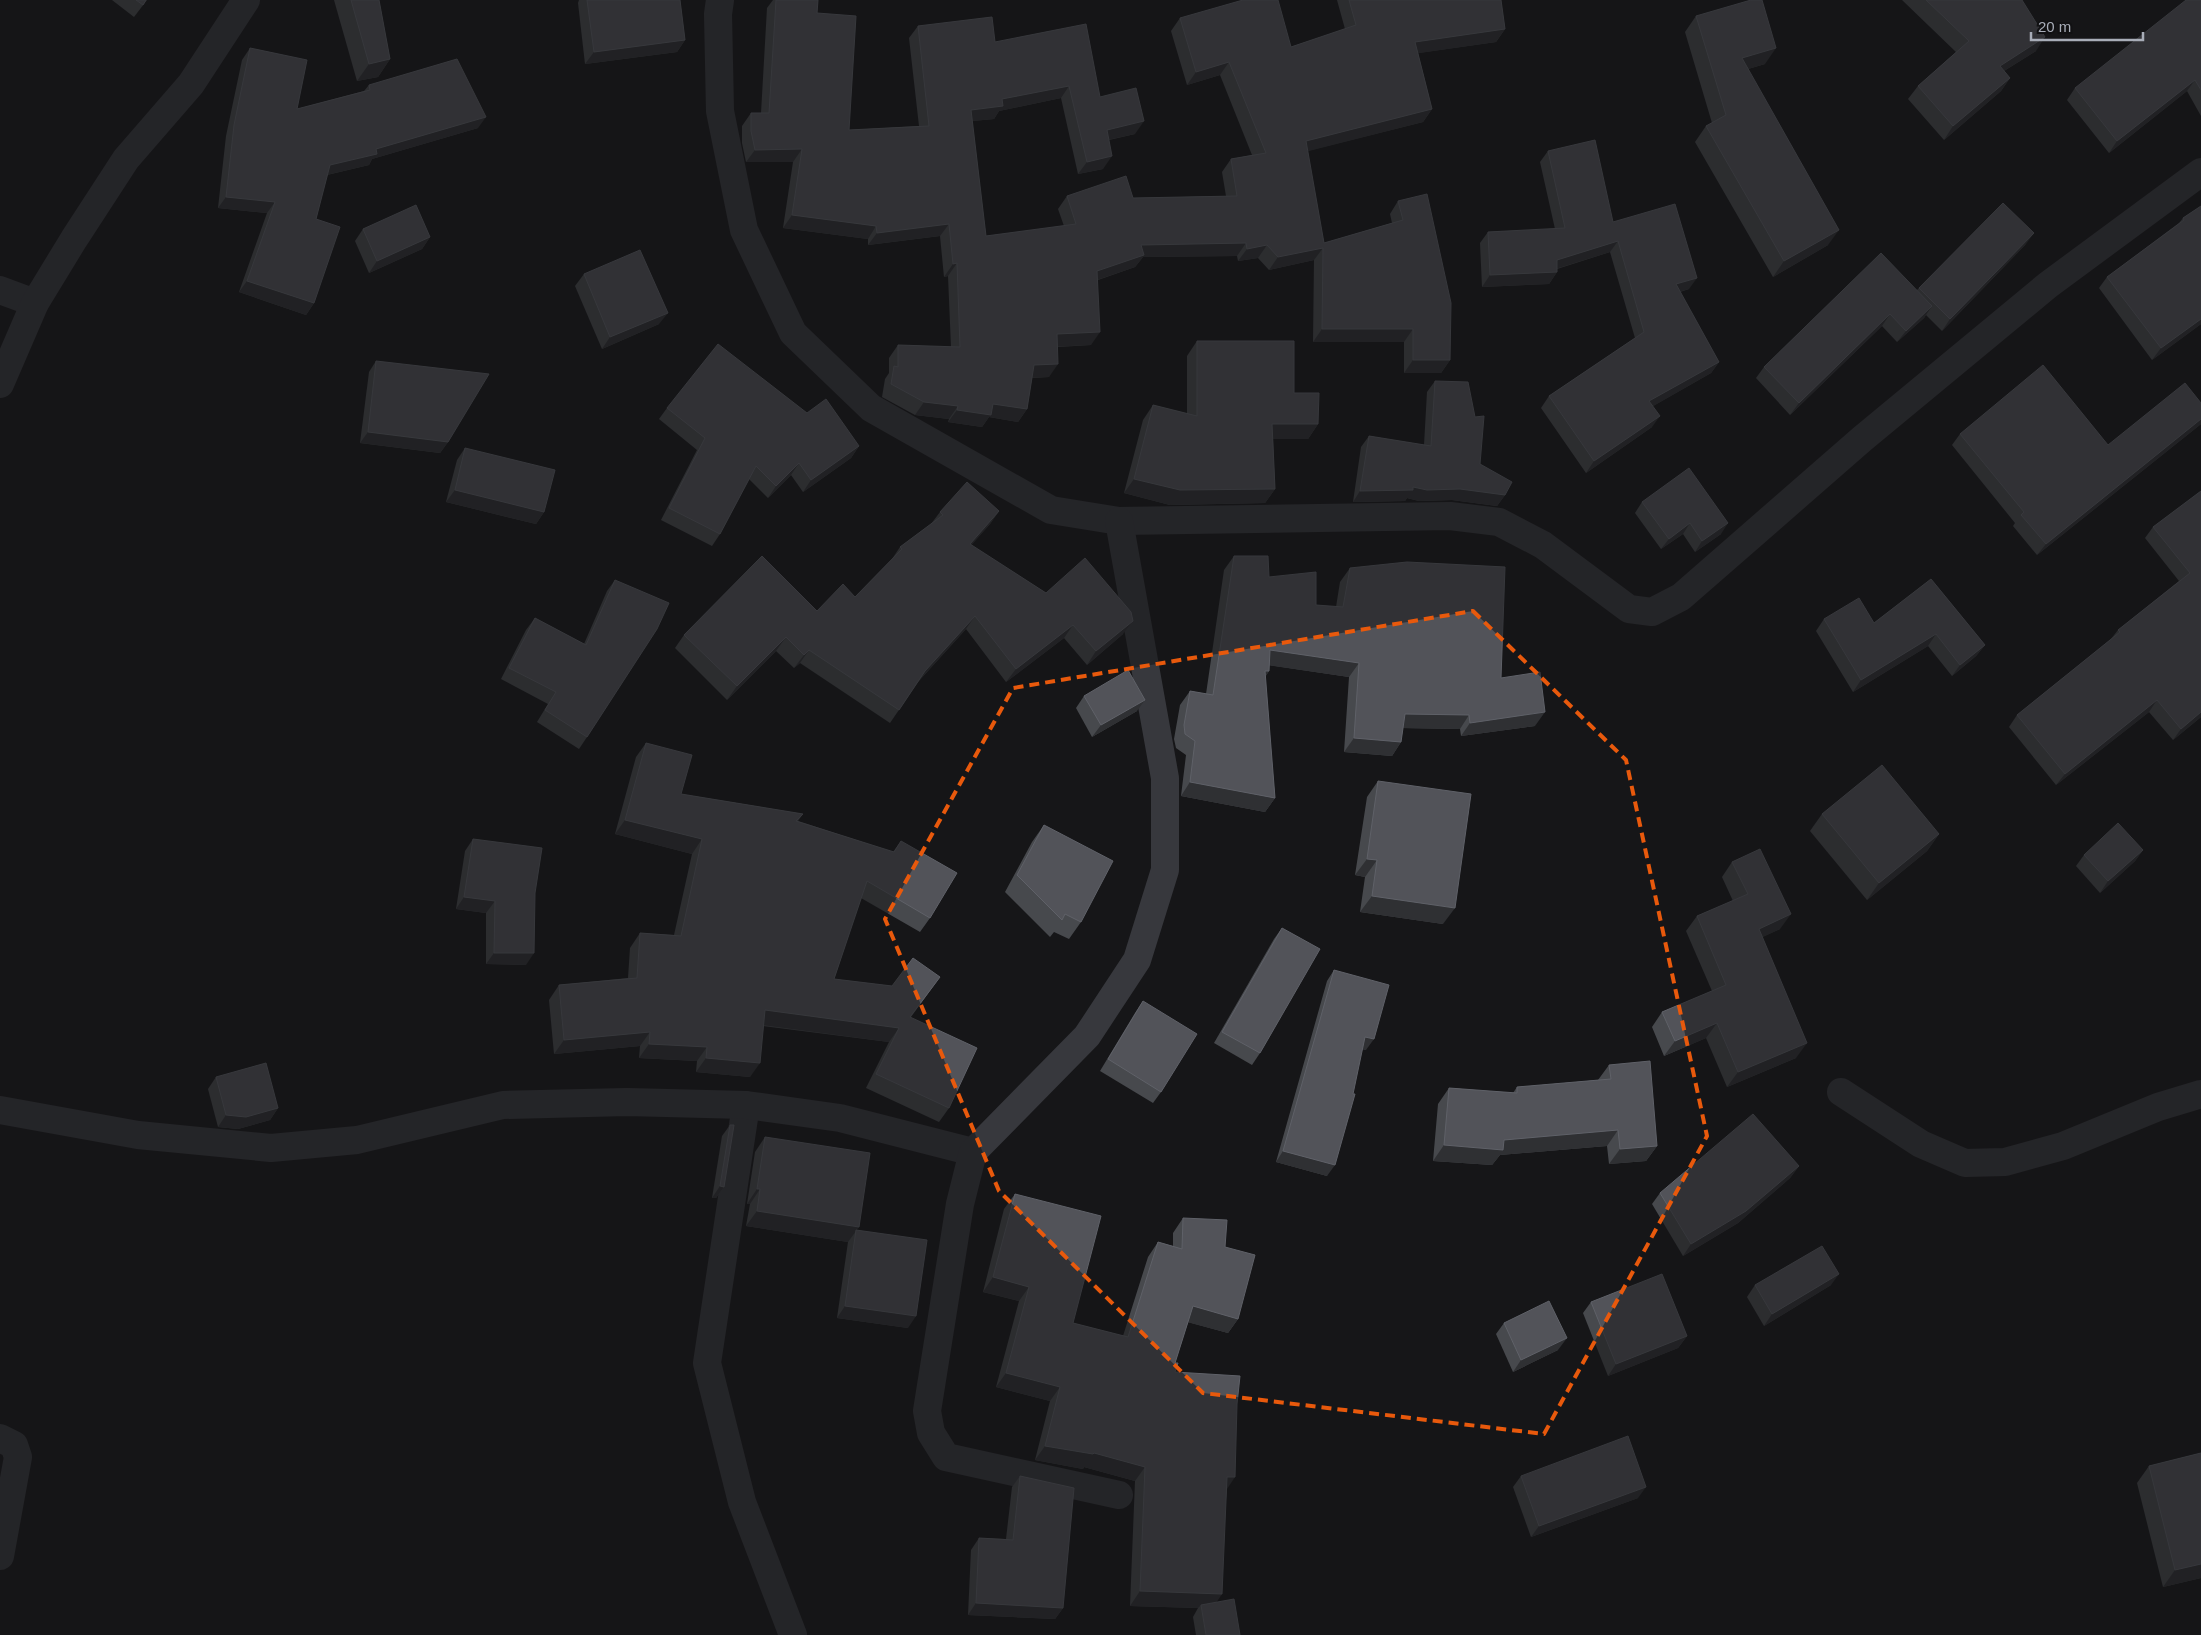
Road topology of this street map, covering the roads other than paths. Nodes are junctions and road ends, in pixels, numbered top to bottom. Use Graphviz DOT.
graph roads {
  1 [pos="246,0"];
  2 [pos="720,0"];
  3 [pos="2201,172"];
  4 [pos="0,290"];
  5 [pos="34,303"];
  6 [pos="0,384"];
  7 [pos="1119,521"];
  8 [pos="1840,1092"];
  9 [pos="2201,1094"];
  10 [pos="746,1105"];
  11 [pos="0,1110"];
  12 [pos="973,1152"];
  13 [pos="0,1438"];
  14 [pos="1119,1495"];
  15 [pos="0,1556"];
  16 [pos="793,1635"];
  1 -- 5 [label="street"];
  2 -- 7 [label="street"];
  3 -- 7 [label="street"];
  4 -- 5 [label="street"];
  5 -- 6 [label="street"];
  7 -- 12 [label="street"];
  8 -- 9 [label="street"];
  10 -- 11 [label="street"];
  10 -- 12 [label="street"];
  10 -- 16 [label="street"];
  12 -- 14 [label="street"];
  13 -- 15 [label="street"];
}
